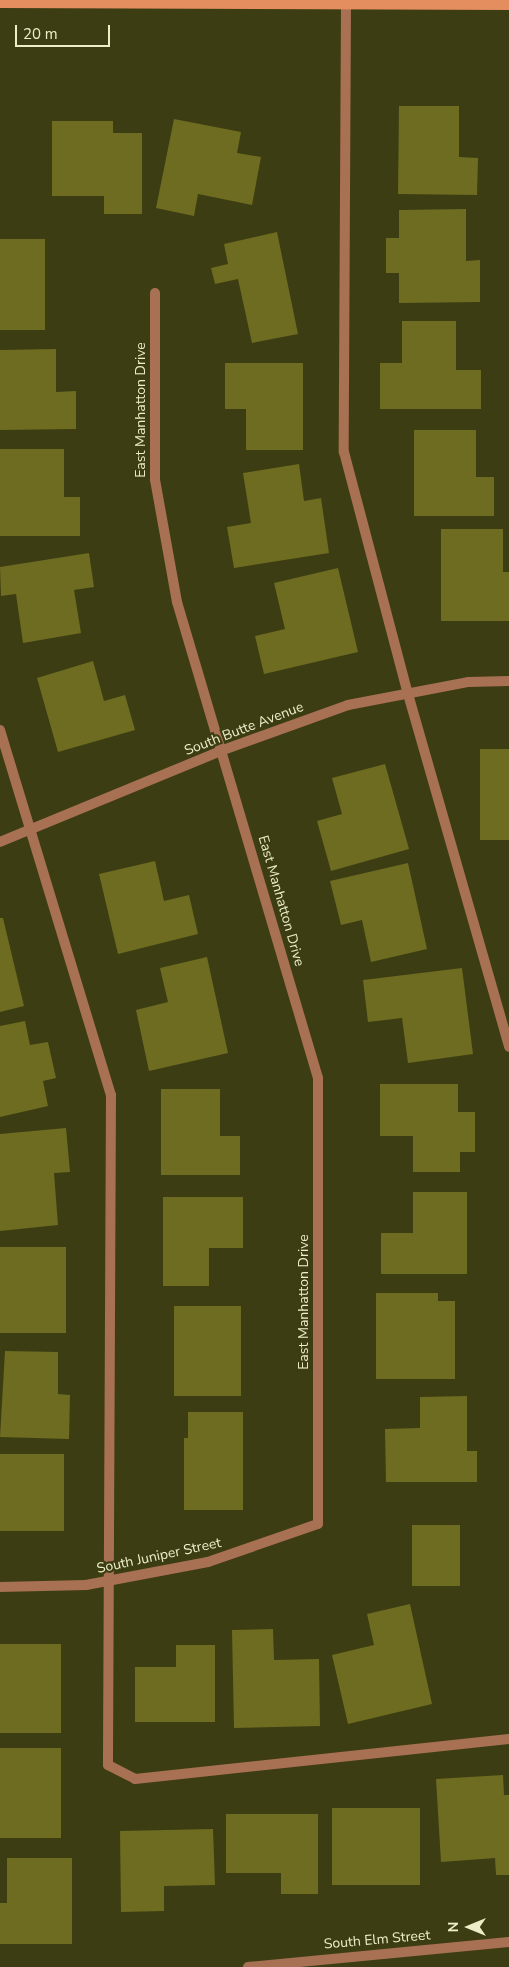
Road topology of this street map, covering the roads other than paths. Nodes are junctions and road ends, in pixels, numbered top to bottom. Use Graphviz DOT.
graph roads {
  1 [pos="0,3"];
  2 [pos="346,3"];
  3 [pos="509,5"];
  4 [pos="155,293"];
  5 [pos="509,681"];
  6 [pos="408,694"];
  7 [pos="0,730"];
  8 [pos="223,750"];
  9 [pos="29,830"];
  10 [pos="0,842"];
  11 [pos="509,1047"];
  12 [pos="318,1524"];
  13 [pos="108,1581"];
  14 [pos="0,1587"];
  15 [pos="509,1739"];
  16 [pos="509,1942"];
  17 [pos="248,1967"];
  1 -- 2 [label="main road"];
  2 -- 3 [label="main road"];
  2 -- 6 [label="street"];
  4 -- 8 [label="street, East Manhatton Drive"];
  5 -- 6 [label="street, South Butte Avenue"];
  6 -- 8 [label="street, South Butte Avenue"];
  6 -- 11 [label="street"];
  7 -- 9 [label="street"];
  8 -- 9 [label="street, South Butte Avenue"];
  8 -- 12 [label="street, East Manhatton Drive"];
  9 -- 10 [label="street, South Butte Avenue"];
  9 -- 13 [label="street"];
  12 -- 13 [label="street, South Juniper Street"];
  13 -- 14 [label="street, South Juniper Street"];
  13 -- 15 [label="street"];
  16 -- 17 [label="street, South Elm Street"];
}
